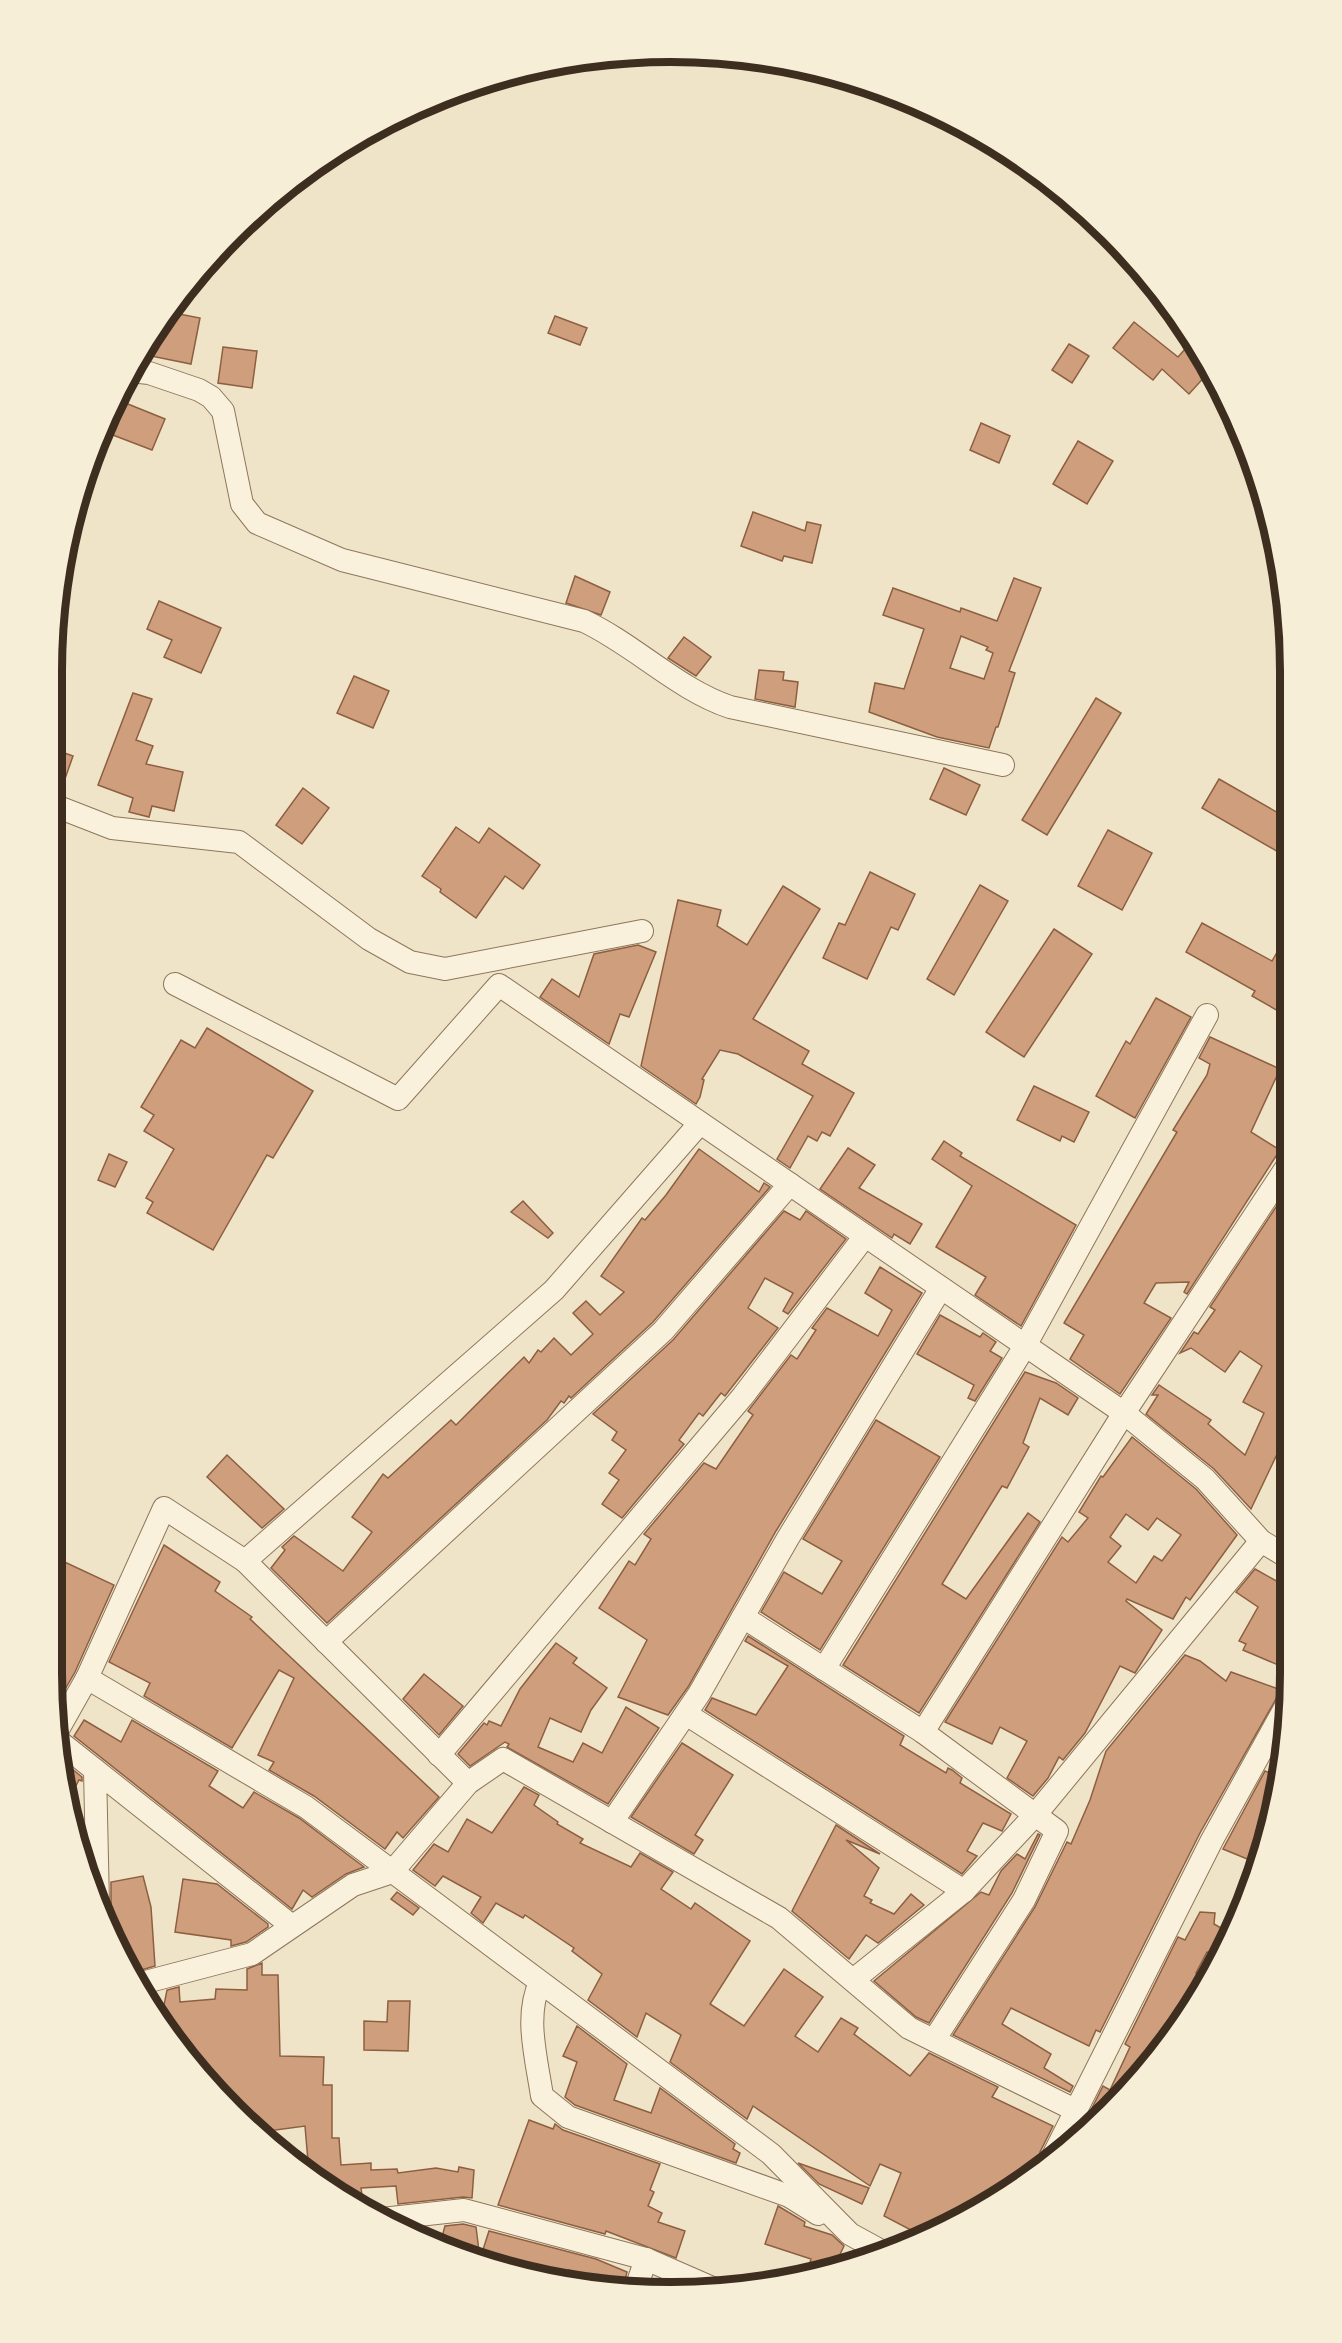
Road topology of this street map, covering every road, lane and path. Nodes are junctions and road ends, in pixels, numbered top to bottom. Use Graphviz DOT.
graph roads {
  1 [pos="140,372"];
  2 [pos="1003,765"];
  3 [pos="62,809"];
  4 [pos="642,931"];
  5 [pos="175,984"];
  6 [pos="1207,1015"];
  7 [pos="700,1123"];
  8 [pos="1280,1177"];
  9 [pos="790,1184"];
  10 [pos="865,1236"];
  11 [pos="940,1288"];
  12 [pos="1025,1346"];
  13 [pos="1124,1413"];
  14 [pos="1261,1541"];
  15 [pos="1280,1553"];
  16 [pos="245,1561"];
  17 [pos="743,1617"];
  18 [pos="326,1642"];
  19 [pos="824,1669"];
  20 [pos="87,1678"];
  21 [pos="686,1714"];
  22 [pos="64,1719"];
  23 [pos="1278,1720"];
  24 [pos="923,1732"];
  25 [pos="67,1747"];
  26 [pos="439,1755"];
  27 [pos="95,1770"];
  28 [pos="468,1783"];
  29 [pos="1036,1814"];
  30 [pos="612,1822"];
  31 [pos="392,1872"];
  32 [pos="97,1877"];
  33 [pos="964,1891"];
  34 [pos="292,1926"];
  35 [pos="853,1980"];
  36 [pos="146,1982"];
  37 [pos="540,1983"];
  38 [pos="934,2040"];
  39 [pos="1074,2126"];
  40 [pos="398,2217"];
  41 [pos="850,2234"];
  42 [pos="874,2246"];
  43 [pos="646,2259"];
  44 [pos="639,2280"];
  45 [pos="696,2281"];
  1 -- 2 [label="street"];
  3 -- 4 [label="street"];
  5 -- 7 [label="street"];
  6 -- 12 [label="street"];
  7 -- 9 [label="street"];
  7 -- 16 [label="street"];
  8 -- 13 [label="street"];
  9 -- 10 [label="street"];
  9 -- 18 [label="street"];
  10 -- 11 [label="street"];
  10 -- 26 [label="street"];
  11 -- 12 [label="street"];
  11 -- 17 [label="street"];
  12 -- 13 [label="street"];
  12 -- 19 [label="street"];
  13 -- 14 [label="street"];
  13 -- 24 [label="street"];
  14 -- 15 [label="street"];
  14 -- 29 [label="street"];
  16 -- 18 [label="street"];
  16 -- 20 [label="street"];
  17 -- 19 [label="street"];
  17 -- 21 [label="street"];
  18 -- 26 [label="street"];
  19 -- 24 [label="street"];
  20 -- 22 [label="street"];
  20 -- 31 [label="street"];
  21 -- 30 [label="street"];
  21 -- 33 [label="street"];
  23 -- 39 [label="street"];
  24 -- 29 [label="street"];
  25 -- 27 [label="street"];
  26 -- 28 [label="street"];
  27 -- 32 [label="street"];
  27 -- 34 [label="street"];
  28 -- 30 [label="street"];
  28 -- 31 [label="street"];
  29 -- 33 [label="street"];
  29 -- 38 [label="street"];
  30 -- 35 [label="street"];
  31 -- 34 [label="street"];
  31 -- 37 [label="street"];
  33 -- 35 [label="street"];
  34 -- 36 [label="street"];
  35 -- 38 [label="street"];
  37 -- 41 [label="street"];
  37 -- 41 [label="street"];
  38 -- 39 [label="street"];
  40 -- 43 [label="street"];
  41 -- 42 [label="street"];
  43 -- 44 [label="street"];
  43 -- 45 [label="street"];
}
